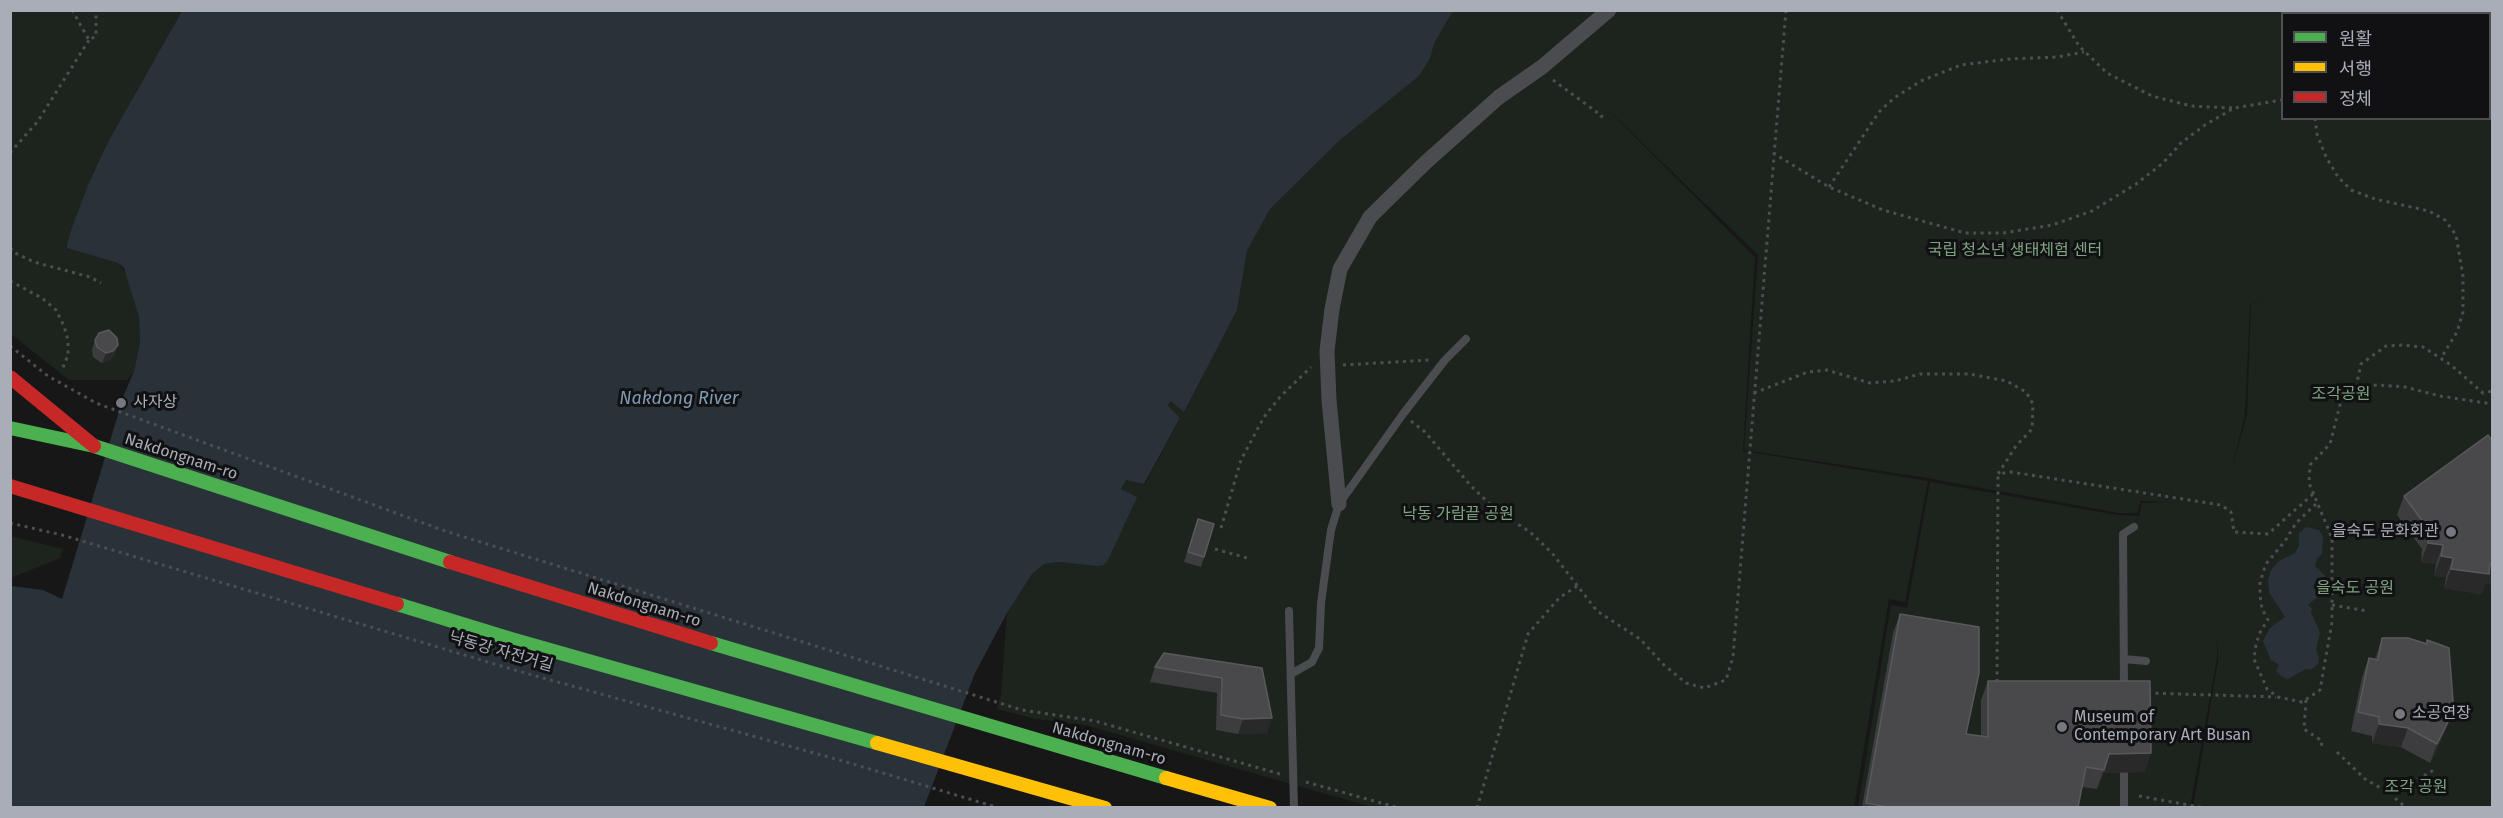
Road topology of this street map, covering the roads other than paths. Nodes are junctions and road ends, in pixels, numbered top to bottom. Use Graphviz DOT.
graph roads {
  1 [pos="1609,10"];
  2 [pos="1466,339"];
  3 [pos="10,377"];
  4 [pos="10,428"];
  5 [pos="94,446"];
  6 [pos="10,486"];
  7 [pos="1339,504"];
  8 [pos="2134,527"];
  9 [pos="1289,611"];
  10 [pos="2124,660"];
  11 [pos="2146,661"];
  12 [pos="1291,674"];
  13 [pos="2123,696"];
  14 [pos="2124,773"];
  15 [pos="1105,807"];
  16 [pos="1270,807"];
  17 [pos="1294,807"];
  18 [pos="2124,807"];
  1 -- 7 [label="street"];
  2 -- 7 [label="lane"];
  3 -- 5 [label="main road"];
  4 -- 5 [label="main road, Nakdongnam-ro"];
  5 -- 16 [label="main road, Nakdongnam-ro"];
  6 -- 15 [label="main road"];
  7 -- 12 [label="lane"];
  8 -- 10 [label="lane"];
  9 -- 12 [label="lane"];
  10 -- 11 [label="lane"];
  10 -- 13 [label="lane"];
  12 -- 17 [label="lane"];
  14 -- 18 [label="lane"];
}
